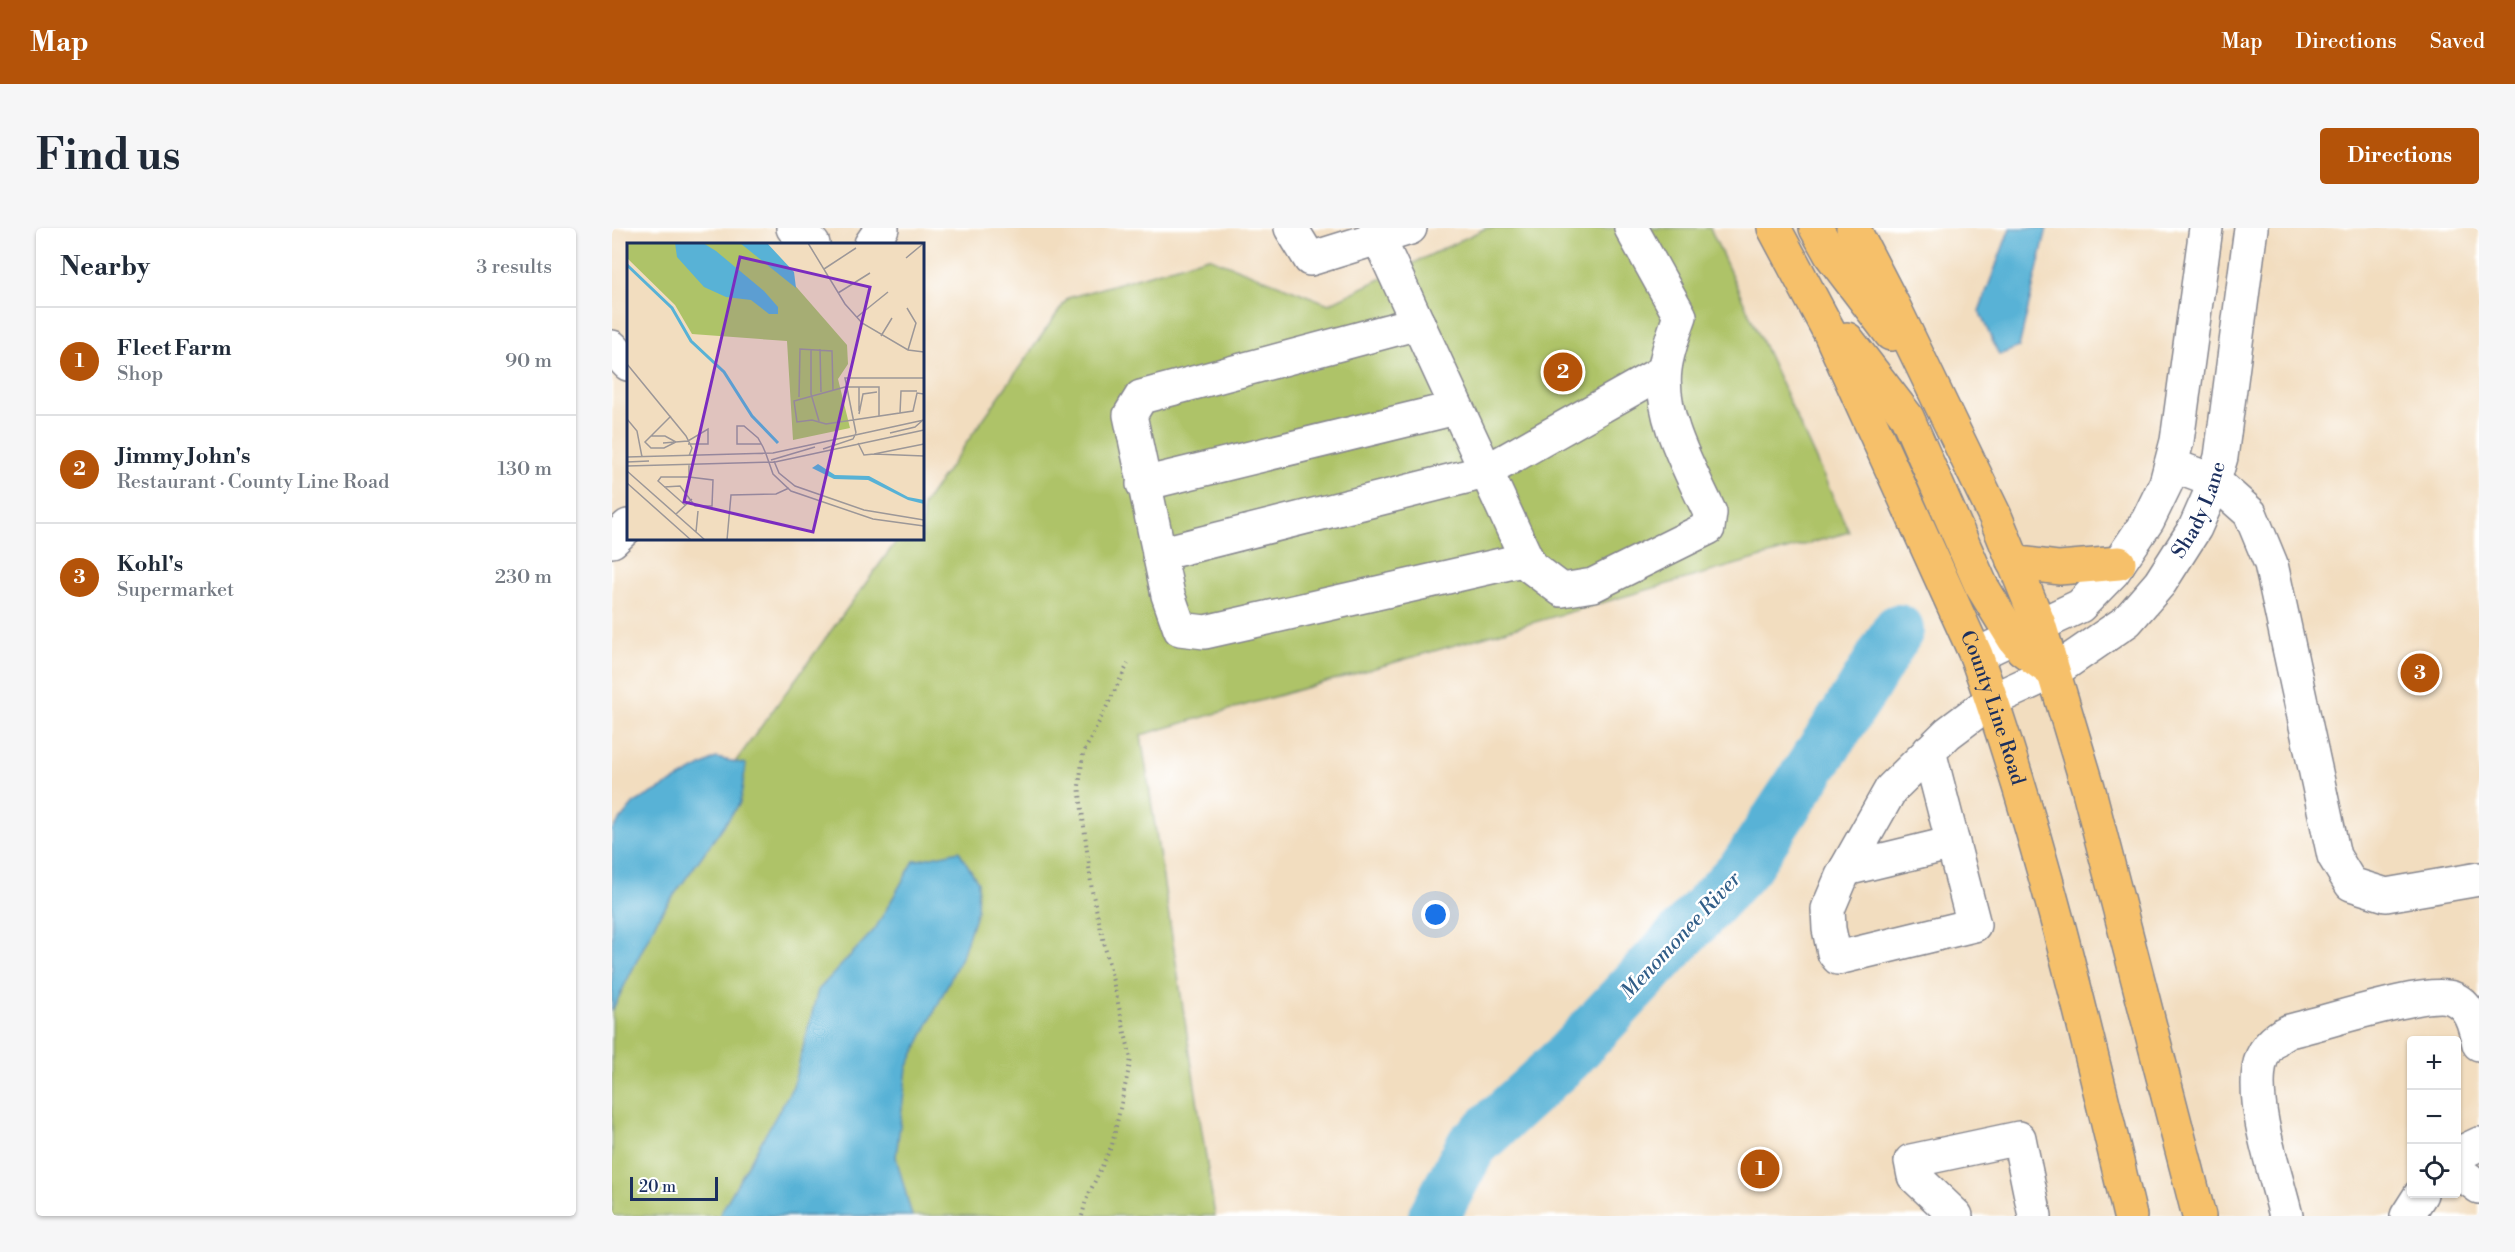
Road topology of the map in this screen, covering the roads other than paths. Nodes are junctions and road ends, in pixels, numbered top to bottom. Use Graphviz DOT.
graph roads {
  1 [pos="793,228"];
  2 [pos="882,228"];
  3 [pos="1291,228"];
  4 [pos="1410,228"];
  5 [pos="1631,228"];
  6 [pos="1774,228"];
  7 [pos="1816,228"];
  8 [pos="1852,228"];
  9 [pos="2206,228"];
  10 [pos="2251,228"];
  11 [pos="1378,233"];
  12 [pos="812,243"];
  13 [pos="872,243"];
  14 [pos="1803,282"];
  15 [pos="1418,324"];
  16 [pos="612,347"];
  17 [pos="627,363"];
  18 [pos="1664,371"];
  19 [pos="1935,393"];
  20 [pos="1456,408"];
  21 [pos="2171,465"];
  22 [pos="1485,472"];
  23 [pos="2214,481"];
  24 [pos="1143,484"];
  25 [pos="627,526"];
  26 [pos="612,541"];
  27 [pos="1160,554"];
  28 [pos="1527,559"];
  29 [pos="2013,562"];
  30 [pos="2119,563"];
  31 [pos="2026,631"];
  32 [pos="1976,655"];
  33 [pos="2053,672"];
  34 [pos="1992,700"];
  35 [pos="1929,751"];
  36 [pos="1953,843"];
  37 [pos="1846,869"];
  38 [pos="2479,879"];
  39 [pos="2479,1044"];
  40 [pos="2479,1144"];
  41 [pos="2461,1153"];
  42 [pos="2461,1173"];
  43 [pos="2479,1187"];
  44 [pos="2418,1198"];
  45 [pos="1956,1216"];
  46 [pos="2035,1216"];
  47 [pos="2130,1216"];
  48 [pos="2199,1216"];
  49 [pos="2286,1216"];
  50 [pos="2407,1216"];
  1 -- 12 [label="street"];
  2 -- 13 [label="street"];
  3 -- 11 [label="street"];
  4 -- 11 [label="street"];
  5 -- 18 [label="street"];
  6 -- 14 [label="main road, County Line Road"];
  7 -- 19 [label="main road"];
  8 -- 19 [label="main road"];
  9 -- 21 [label="street, Shady Lane"];
  10 -- 23 [label="street, Shady Lane"];
  11 -- 15 [label="street"];
  14 -- 31 [label="main road"];
  14 -- 32 [label="main road, County Line Road"];
  15 -- 20 [label="street"];
  15 -- 24 [label="street"];
  16 -- 17 [label="street"];
  18 -- 22 [label="street"];
  18 -- 28 [label="street"];
  19 -- 29 [label="main road"];
  20 -- 22 [label="street"];
  20 -- 24 [label="street"];
  21 -- 23 [label="street"];
  21 -- 30 [label="street, Shady Lane"];
  22 -- 27 [label="street"];
  22 -- 28 [label="street"];
  23 -- 33 [label="street, Shady Lane"];
  23 -- 38 [label="street"];
  24 -- 27 [label="street"];
  25 -- 26 [label="street"];
  27 -- 28 [label="street"];
  29 -- 30 [label="main road"];
  29 -- 31 [label="main road"];
  30 -- 31 [label="street, Shady Lane"];
  31 -- 32 [label="street, Shady Lane"];
  31 -- 33 [label="main road"];
  32 -- 34 [label="main road, County Line Road"];
  33 -- 34 [label="street, Shady Lane"];
  33 -- 48 [label="main road"];
  34 -- 35 [label="street, Shady Lane"];
  34 -- 47 [label="main road, County Line Road"];
  35 -- 36 [label="street"];
  35 -- 37 [label="street, Shady Lane"];
  36 -- 37 [label="street"];
  36 -- 37 [label="street, Shady Lane"];
  39 -- 49 [label="street"];
  40 -- 41 [label="street"];
  42 -- 43 [label="street"];
  44 -- 50 [label="street"];
  45 -- 46 [label="street"];
}
